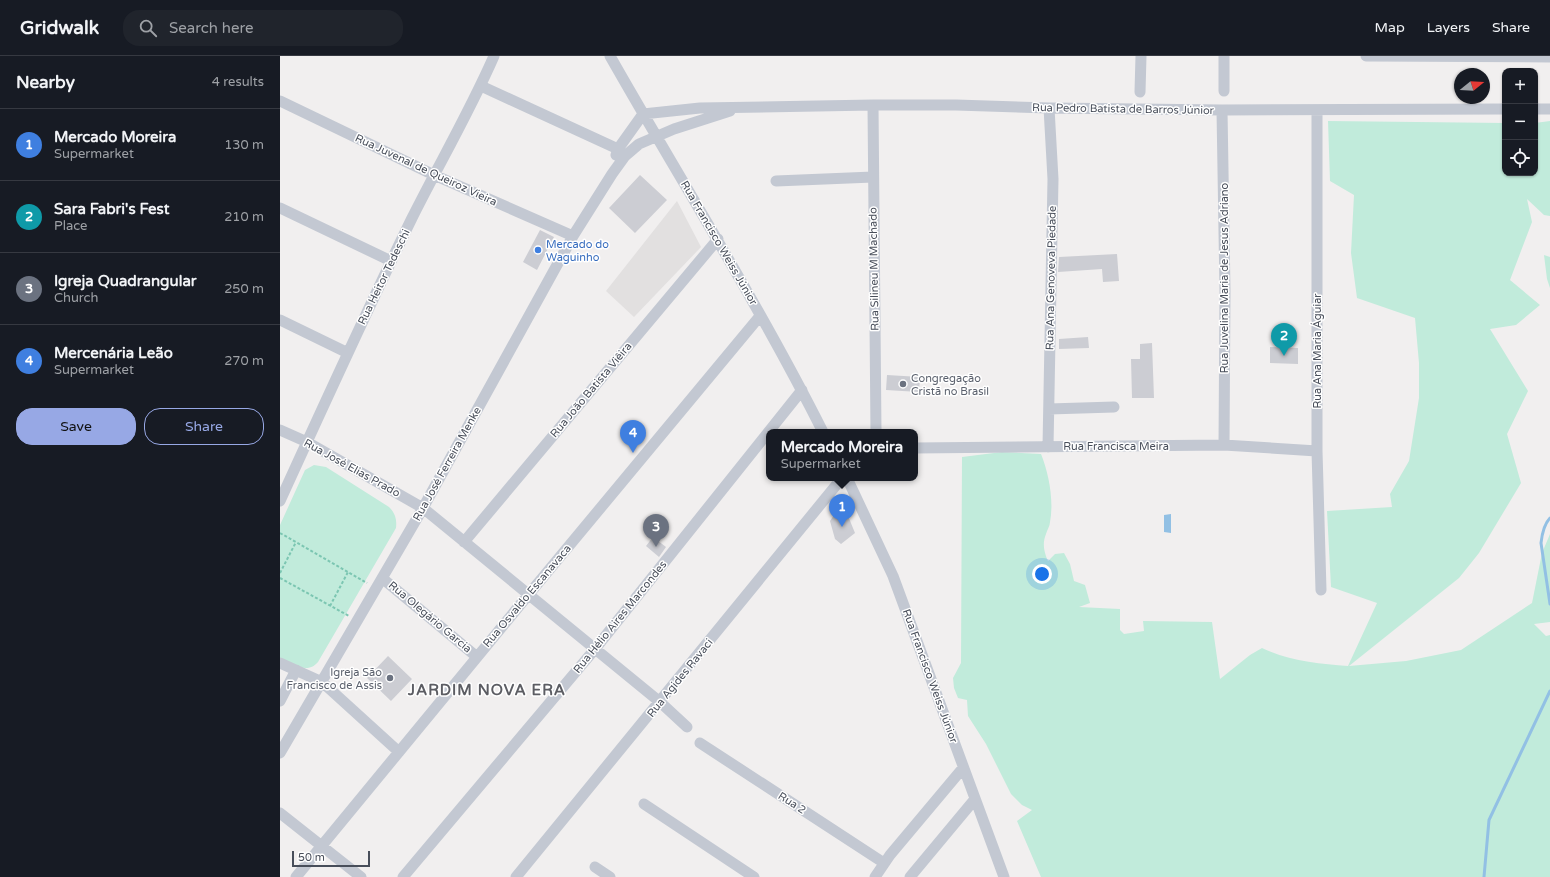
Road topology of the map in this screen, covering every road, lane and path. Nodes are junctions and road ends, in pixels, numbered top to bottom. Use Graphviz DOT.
graph roads {
  1 [pos="494,56"];
  2 [pos="610,56"];
  3 [pos="1141,56"];
  4 [pos="1224,56"];
  5 [pos="1366,56"];
  6 [pos="1384,56"];
  7 [pos="1550,57"];
  8 [pos="482,86"];
  9 [pos="1224,90"];
  10 [pos="1140,92"];
  11 [pos="280,101"];
  12 [pos="873,105"];
  13 [pos="742,108"];
  14 [pos="1050,108"];
  15 [pos="1502,109"];
  16 [pos="1538,109"];
  17 [pos="1550,109"];
  18 [pos="1222,110"];
  19 [pos="1317,111"];
  20 [pos="643,114"];
  21 [pos="656,136"];
  22 [pos="621,152"];
  23 [pos="434,175"];
  24 [pos="874,177"];
  25 [pos="776,181"];
  26 [pos="280,208"];
  27 [pos="573,236"];
  28 [pos="718,239"];
  29 [pos="391,262"];
  30 [pos="760,316"];
  31 [pos="280,320"];
  32 [pos="348,353"];
  33 [pos="802,390"];
  34 [pos="1114,407"];
  35 [pos="1049,409"];
  36 [pos="771,429"];
  37 [pos="822,429"];
  38 [pos="876,429"];
  39 [pos="280,430"];
  40 [pos="766,435"];
  41 [pos="307,442"];
  42 [pos="1224,445"];
  43 [pos="1048,447"];
  44 [pos="918,448"];
  45 [pos="1317,451"];
  46 [pos="840,481"];
  47 [pos="848,481"];
  48 [pos="280,502"];
  49 [pos="423,508"];
  50 [pos="280,532"];
  51 [pos="296,542"];
  52 [pos="464,542"];
  53 [pos="348,572"];
  54 [pos="280,573"];
  55 [pos="280,578"];
  56 [pos="382,578"];
  57 [pos="376,588"];
  58 [pos="1321,590"];
  59 [pos="528,594"];
  60 [pos="330,606"];
  61 [pos="357,621"];
  62 [pos="595,649"];
  63 [pos="477,657"];
  64 [pos="280,663"];
  65 [pos="296,670"];
  66 [pos="322,682"];
  67 [pos="280,700"];
  68 [pos="660,702"];
  69 [pos="687,727"];
  70 [pos="700,744"];
  71 [pos="399,752"];
  72 [pos="280,753"];
  73 [pos="963,768"];
  74 [pos="975,799"];
  75 [pos="644,804"];
  76 [pos="280,813"];
  77 [pos="322,846"];
  78 [pos="884,864"];
  79 [pos="595,867"];
  80 [pos="296,877"];
  81 [pos="361,877"];
  82 [pos="403,877"];
  83 [pos="516,877"];
  84 [pos="610,877"];
  85 [pos="754,877"];
  86 [pos="875,877"];
  87 [pos="910,877"];
  88 [pos="1004,877"];
  1 -- 8 [label="street, Rua Heitor Tedeschi"];
  2 -- 20 [label="street, Rua Francisco Weiss Júnior"];
  3 -- 10 [label="street"];
  4 -- 9 [label="street"];
  5 -- 6 [label="street"];
  6 -- 7 [label="street"];
  8 -- 22 [label="street"];
  8 -- 23 [label="street, Rua Heitor Tedeschi"];
  11 -- 23 [label="street, Rua Juvenal de Queiroz Vieira"];
  12 -- 13 [label="street, Rua Pedro Batista de Barros Júnior"];
  12 -- 14 [label="street, Rua Pedro Batista de Barros Júnior"];
  12 -- 24 [label="street, Rua Silineu M Machado"];
  13 -- 20 [label="street, Rua Pedro Batista de Barros Júnior"];
  13 -- 21 [label="street, Rua Pedro Batista de Barros Júnior"];
  14 -- 18 [label="street, Rua Pedro Batista de Barros Júnior"];
  14 -- 35 [label="street, Rua Ana Genoveva Piedade"];
  15 -- 19 [label="street, Rua Pedro Batista de Barros Júnior"];
  16 -- 17 [label="street"];
  18 -- 19 [label="street, Rua Pedro Batista de Barros Júnior"];
  18 -- 42 [label="street, Rua Juvelina Maria de Jesus Adriano"];
  19 -- 45 [label="street, Rua Ana Maria Águiar"];
  20 -- 21 [label="street, Rua Francisco Weiss Júnior"];
  20 -- 22 [label="street, Rua José Ferreira Menke"];
  21 -- 22 [label="street"];
  21 -- 28 [label="street, Rua Francisco Weiss Júnior"];
  22 -- 27 [label="street, Rua José Ferreira Menke"];
  23 -- 27 [label="street, Rua Juvenal de Queiroz Vieira"];
  23 -- 29 [label="street, Rua Heitor Tedeschi"];
  24 -- 25 [label="street"];
  24 -- 38 [label="street, Rua Silineu M Machado"];
  26 -- 29 [label="street"];
  27 -- 49 [label="street, Rua José Ferreira Menke"];
  28 -- 30 [label="street, Rua Francisco Weiss Júnior"];
  28 -- 52 [label="street, Rua João Batista Viêira"];
  29 -- 32 [label="street, Rua Heitor Tedeschi"];
  30 -- 33 [label="street, Rua Francisco Weiss Júnior"];
  30 -- 59 [label="street, Rua Osvaldo Escanavaca"];
  31 -- 32 [label="street"];
  32 -- 41 [label="street, Rua Heitor Tedeschi"];
  33 -- 36 [label="street, Rua Hélio Aires Marcondes"];
  33 -- 37 [label="street, Rua Francisco Weiss Júnior"];
  34 -- 35 [label="street"];
  35 -- 43 [label="street, Rua Ana Genoveva Piedade"];
  39 -- 41 [label="street, Rua José Elias Prado"];
  40 -- 62 [label="street, Rua Hélio Aires Marcondes"];
  41 -- 48 [label="street, Rua Heitor Tedeschi"];
  41 -- 49 [label="street, Rua José Elias Prado"];
  42 -- 43 [label="street, Rua Francisca Meira"];
  42 -- 45 [label="street, Rua Francisca Meira"];
  43 -- 44 [label="street, Rua Francisca Meira"];
  45 -- 58 [label="street, Rua Ana Maria Águiar"];
  46 -- 68 [label="street, Rua Agides Ravaci"];
  47 -- 73 [label="street, Rua Francisco Weiss Júnior"];
  49 -- 52 [label="street, Rua José Elias Prado"];
  49 -- 56 [label="street, Rua José Ferreira Menke"];
  50 -- 51 [label="path"];
  51 -- 53 [label="path"];
  51 -- 54 [label="path"];
  52 -- 59 [label="street, Rua José Elias Prado"];
  53 -- 57 [label="path"];
  53 -- 60 [label="path"];
  55 -- 60 [label="path"];
  56 -- 57 [label="street, Rua José Ferreira Menke"];
  56 -- 63 [label="street, Rua Olegário Garcia"];
  57 -- 61 [label="street, Rua José Ferreira Menke"];
  59 -- 62 [label="street, Rua José Elias Prado"];
  59 -- 63 [label="street, Rua Osvaldo Escanavaca"];
  60 -- 61 [label="path"];
  61 -- 66 [label="street, Rua José Ferreira Menke"];
  62 -- 68 [label="street, Rua José Elias Prado"];
  62 -- 82 [label="street, Rua Hélio Aires Marcondes"];
  63 -- 71 [label="street, Rua Osvaldo Escanavaca"];
  64 -- 65 [label="street"];
  65 -- 66 [label="street"];
  65 -- 67 [label="street"];
  66 -- 71 [label="street"];
  66 -- 72 [label="street, Rua José Ferreira Menke"];
  68 -- 69 [label="street, Rua José Elias Prado"];
  68 -- 83 [label="street, Rua Agides Ravaci"];
  70 -- 78 [label="street, Rua 2"];
  71 -- 77 [label="street, Rua Osvaldo Escanavaca"];
  73 -- 74 [label="street, Rua Francisco Weiss Júnior"];
  73 -- 78 [label="street"];
  74 -- 87 [label="street"];
  74 -- 88 [label="street, Rua Francisco Weiss Júnior"];
  75 -- 85 [label="street"];
  76 -- 77 [label="street"];
  77 -- 80 [label="street, Rua Osvaldo Escanavaca"];
  77 -- 81 [label="street"];
  78 -- 86 [label="street"];
  79 -- 84 [label="street"];
}
